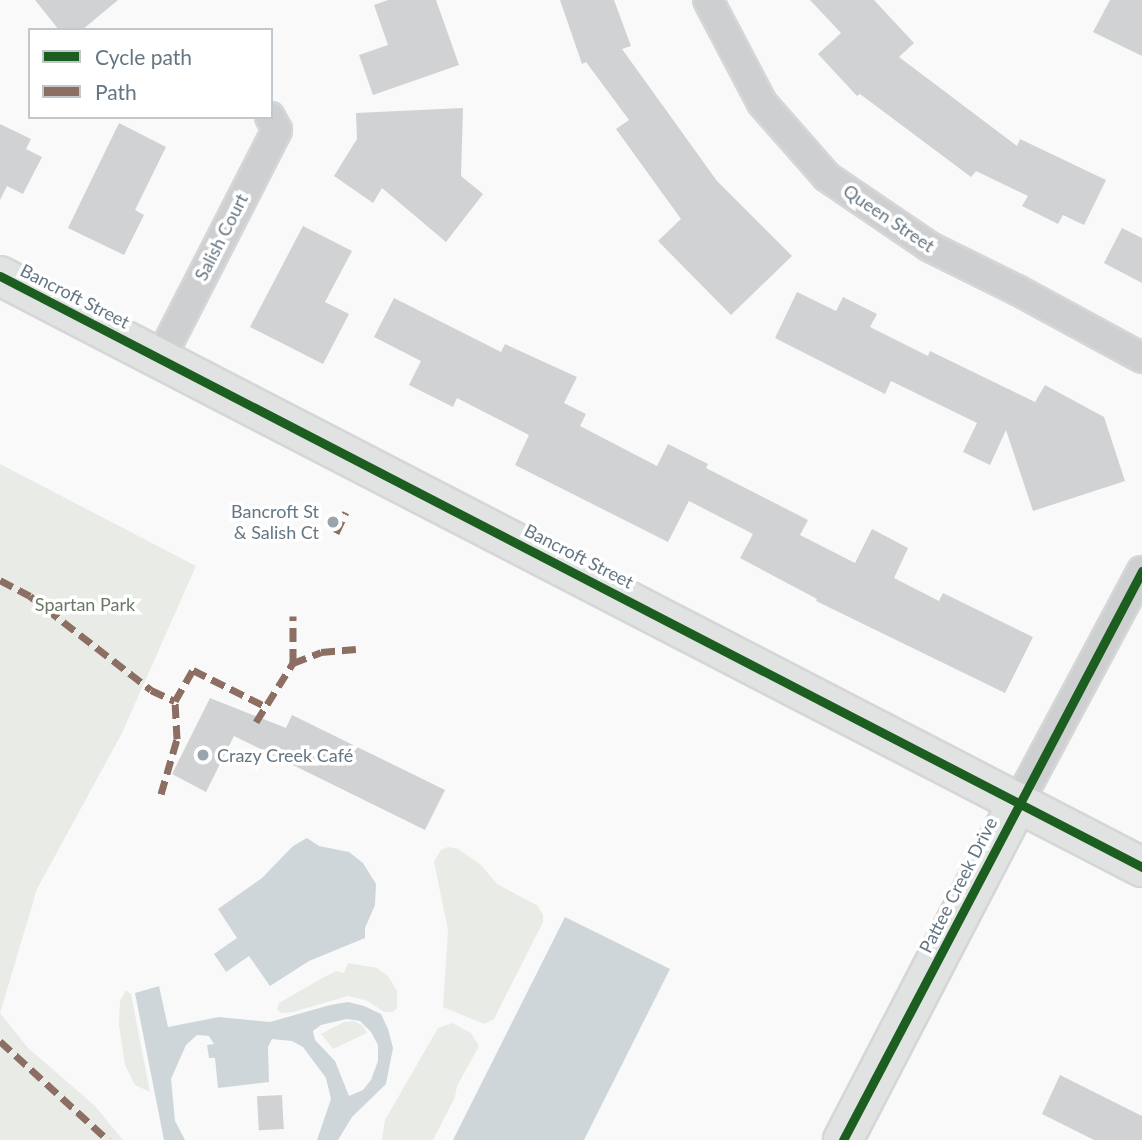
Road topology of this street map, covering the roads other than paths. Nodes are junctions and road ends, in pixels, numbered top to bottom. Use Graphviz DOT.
graph roads {
  1 [pos="708,0"];
  2 [pos="271,119"];
  3 [pos="0,276"];
  4 [pos="161,357"];
  5 [pos="1142,358"];
  6 [pos="1142,571"];
  7 [pos="1018,803"];
  8 [pos="1142,867"];
  9 [pos="843,1140"];
  1 -- 5 [label="street, Queen Street"];
  2 -- 4 [label="street, Salish Court"];
  3 -- 4 [label="street, Bancroft Street"];
  4 -- 7 [label="street, Bancroft Street"];
  6 -- 7 [label="street, Pattee Creek Drive"];
  7 -- 8 [label="street, Bancroft Street"];
  7 -- 9 [label="street, Pattee Creek Drive"];
}
